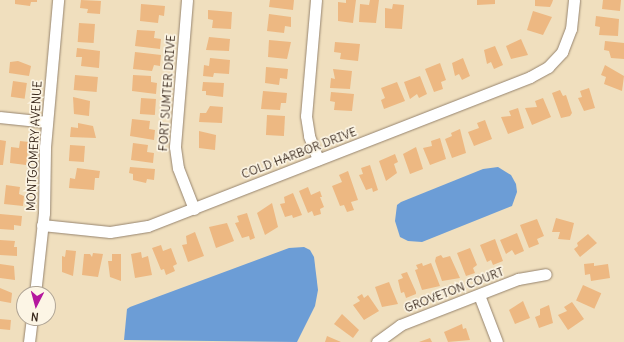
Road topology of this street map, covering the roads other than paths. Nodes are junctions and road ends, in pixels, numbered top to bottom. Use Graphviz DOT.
graph roads {
  1 [pos="58,0"];
  2 [pos="187,0"];
  3 [pos="316,0"];
  4 [pos="574,0"];
  5 [pos="0,118"];
  6 [pos="47,122"];
  7 [pos="318,159"];
  8 [pos="194,209"];
  9 [pos="42,225"];
  10 [pos="546,274"];
  11 [pos="35,286"];
  12 [pos="479,295"];
  13 [pos="31,326"];
  14 [pos="29,342"];
  15 [pos="377,342"];
  16 [pos="497,342"];
  1 -- 6 [label="street, MONTGOMERY AVENUE"];
  2 -- 8 [label="street, FORT SUMTER DRIVE"];
  3 -- 7 [label="street"];
  4 -- 7 [label="street, COLD HARBOR DRIVE"];
  5 -- 6 [label="street"];
  6 -- 9 [label="street, MONTGOMERY AVENUE"];
  7 -- 8 [label="street, COLD HARBOR DRIVE"];
  8 -- 9 [label="street, COLD HARBOR DRIVE"];
  9 -- 11 [label="street, MONTGOMERY AVENUE"];
  10 -- 12 [label="street, GROVETON COURT"];
  12 -- 15 [label="street, GROVETON COURT"];
  12 -- 16 [label="street"];
  13 -- 14 [label="street"];
}
